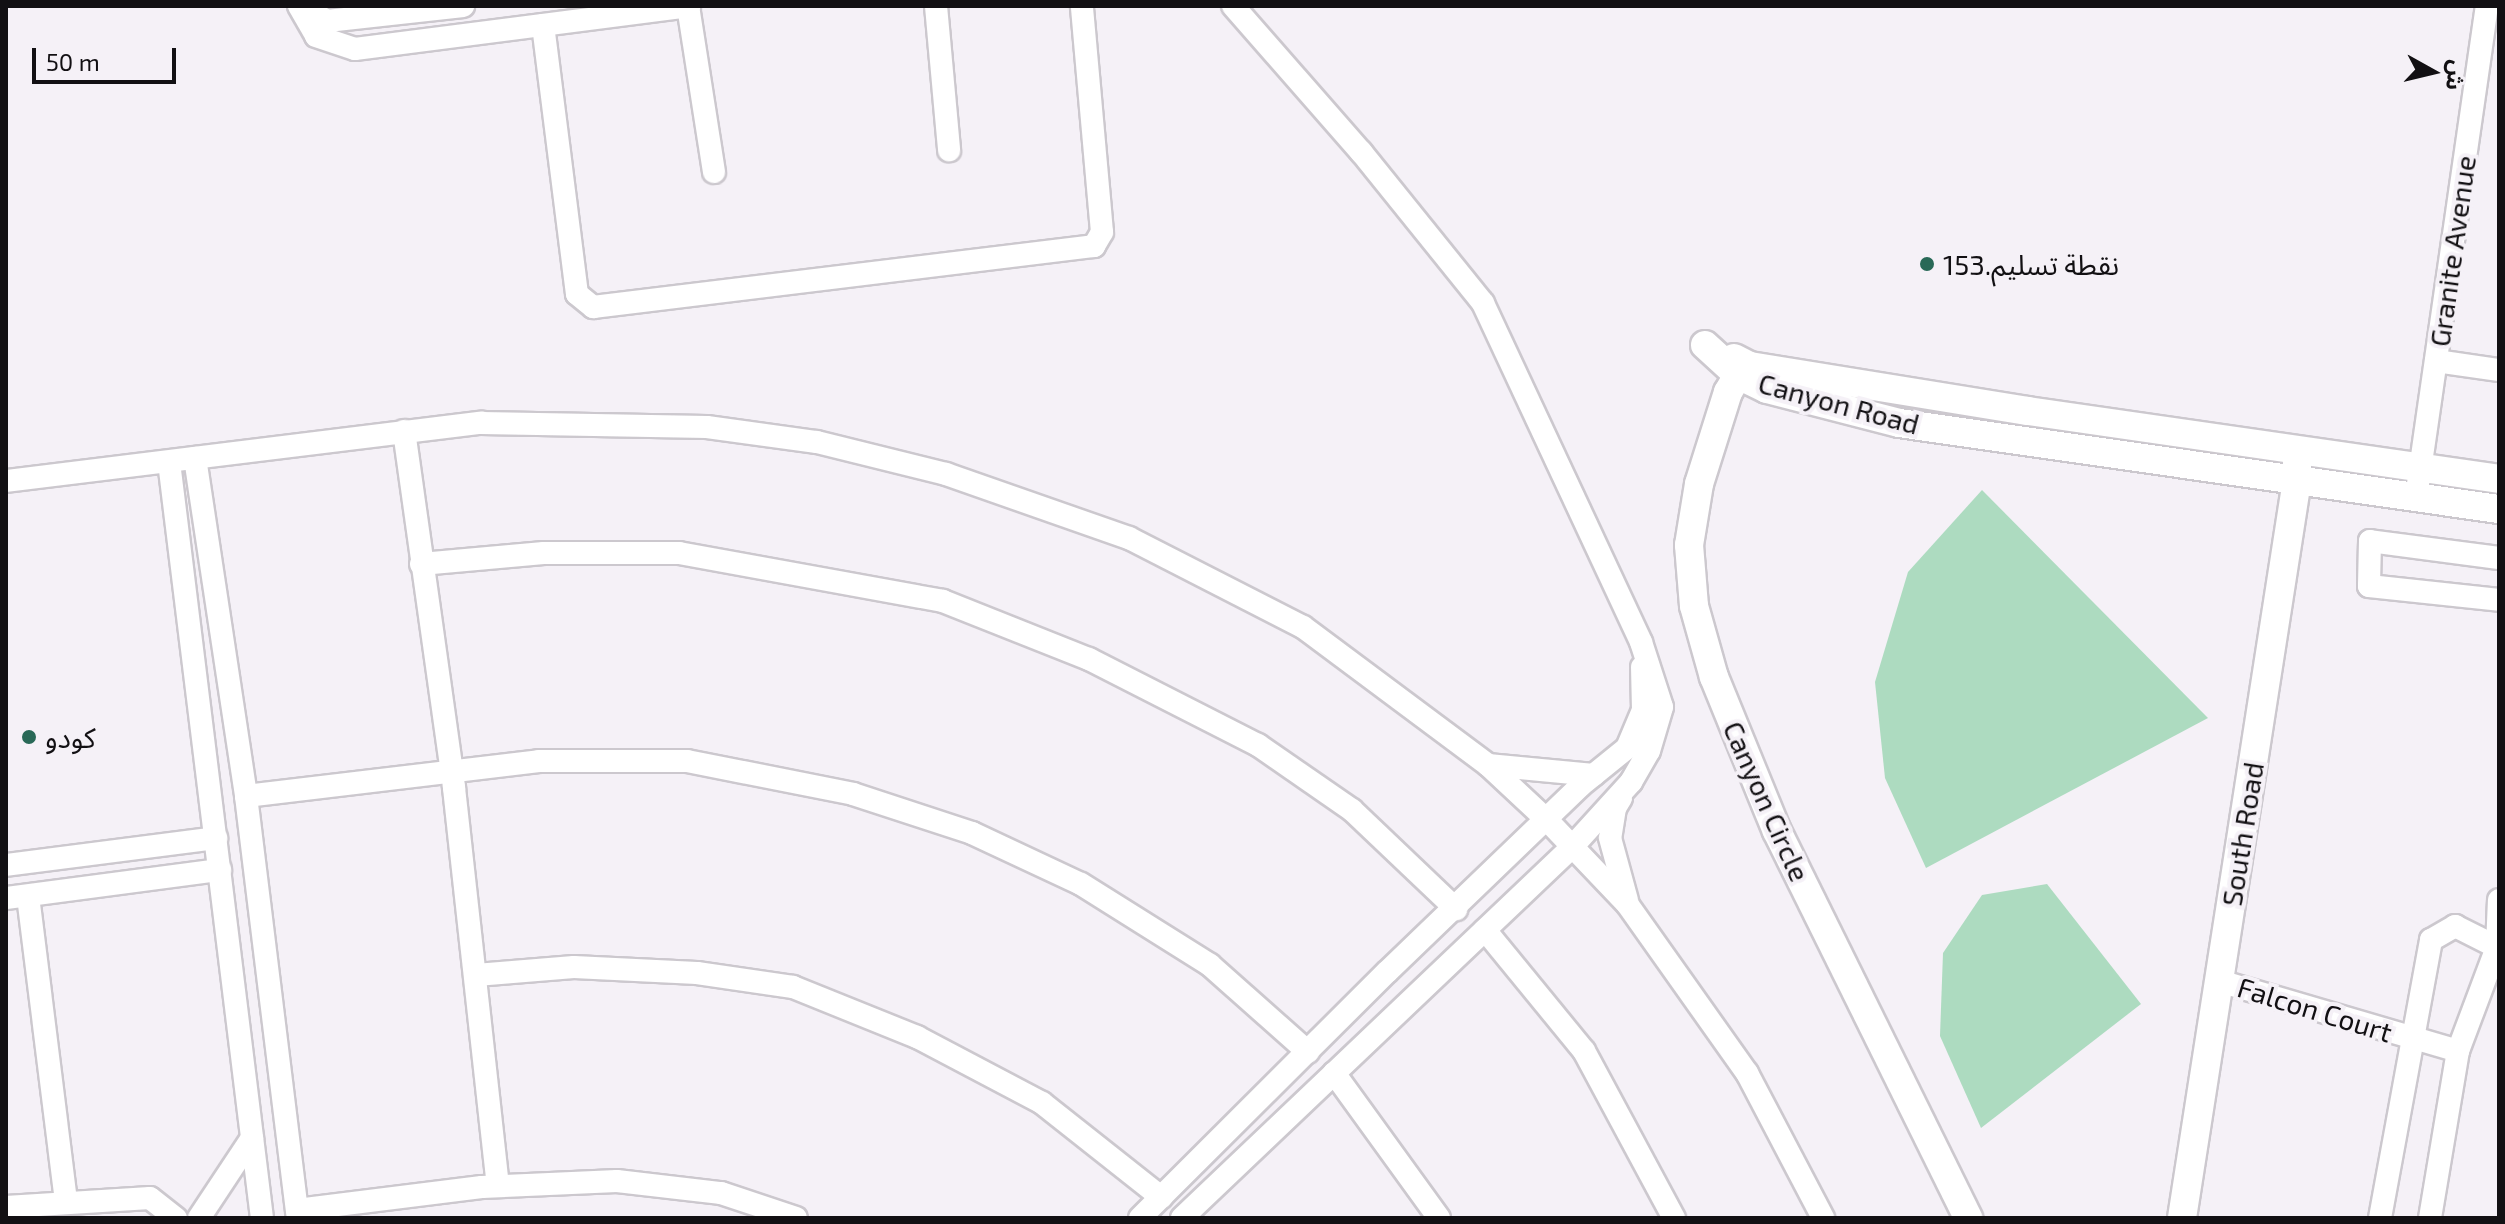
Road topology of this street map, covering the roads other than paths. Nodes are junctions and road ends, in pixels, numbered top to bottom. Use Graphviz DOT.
graph roads {
  1 [pos="301,6"];
  2 [pos="463,6"];
  3 [pos="688,6"];
  4 [pos="936,6"];
  5 [pos="1082,6"];
  6 [pos="1233,6"];
  7 [pos="2487,6"];
  8 [pos="543,25"];
  9 [pos="949,150"];
  10 [pos="714,172"];
  11 [pos="2436,361"];
  12 [pos="1744,370"];
  13 [pos="2499,370"];
  14 [pos="404,431"];
  15 [pos="2296,450"];
  16 [pos="195,458"];
  17 [pos="169,462"];
  18 [pos="2420,468"];
  19 [pos="2499,479"];
  20 [pos="2297,480"];
  21 [pos="6,481"];
  22 [pos="2416,497"];
  23 [pos="2499,509"];
  24 [pos="2499,558"];
  25 [pos="421,564"];
  26 [pos="2499,600"];
  27 [pos="1641,642"];
  28 [pos="1488,765"];
  29 [pos="452,774"];
  30 [pos="1594,775"];
  31 [pos="1631,782"];
  32 [pos="246,796"];
  33 [pos="1548,821"];
  34 [pos="216,838"];
  35 [pos="1572,847"];
  36 [pos="6,865"];
  37 [pos="220,870"];
  38 [pos="17,897"];
  39 [pos="2499,900"];
  40 [pos="1628,905"];
  41 [pos="1456,909"];
  42 [pos="1485,930"];
  43 [pos="2498,947"];
  44 [pos="476,975"];
  45 [pos="2219,981"];
  46 [pos="2411,1038"];
  47 [pos="2458,1051"];
  48 [pos="1308,1052"];
  49 [pos="1334,1073"];
  50 [pos="252,1138"];
  51 [pos="498,1186"];
  52 [pos="1161,1197"];
  53 [pos="66,1202"];
  54 [pos="6,1207"];
  55 [pos="297,1214"];
  56 [pos="176,1218"];
  57 [pos="199,1218"];
  58 [pos="262,1218"];
  59 [pos="796,1218"];
  60 [pos="1140,1218"];
  61 [pos="1182,1218"];
  62 [pos="1439,1218"];
  63 [pos="1674,1218"];
  64 [pos="1823,1218"];
  65 [pos="1968,1218"];
  66 [pos="2182,1218"];
  67 [pos="2380,1218"];
  68 [pos="2430,1218"];
  1 -- 2 [label="street"];
  1 -- 8 [label="street"];
  3 -- 8 [label="street"];
  3 -- 10 [label="street"];
  4 -- 9 [label="street"];
  5 -- 8 [label="street"];
  6 -- 27 [label="street"];
  7 -- 11 [label="street, Granite Avenue"];
  11 -- 13 [label="street"];
  11 -- 18 [label="street, Granite Avenue"];
  12 -- 15 [label="main road, Canyon Road"];
  12 -- 20 [label="main road, Canyon Road"];
  12 -- 65 [label="main road, Canyon Circle"];
  14 -- 16 [label="street"];
  14 -- 25 [label="street"];
  14 -- 28 [label="street"];
  15 -- 18 [label="main road, Canyon Road"];
  15 -- 20 [label="main road, South Road"];
  16 -- 17 [label="street"];
  16 -- 32 [label="street"];
  17 -- 21 [label="street"];
  17 -- 34 [label="street"];
  18 -- 19 [label="main road, Canyon Road"];
  18 -- 22 [label="street, Granite Avenue"];
  20 -- 22 [label="main road, Canyon Road"];
  20 -- 45 [label="main road, South Road"];
  22 -- 23 [label="main road, Canyon Road"];
  24 -- 26 [label="street"];
  25 -- 29 [label="street"];
  25 -- 41 [label="street"];
  27 -- 30 [label="street"];
  27 -- 31 [label="street"];
  28 -- 30 [label="street"];
  28 -- 33 [label="street"];
  29 -- 32 [label="street"];
  29 -- 44 [label="street"];
  29 -- 48 [label="street"];
  30 -- 33 [label="street"];
  31 -- 35 [label="street"];
  31 -- 40 [label="street"];
  32 -- 55 [label="street"];
  33 -- 35 [label="street"];
  33 -- 41 [label="street"];
  34 -- 36 [label="street"];
  34 -- 37 [label="street"];
  35 -- 40 [label="street"];
  35 -- 42 [label="street"];
  37 -- 38 [label="street"];
  37 -- 50 [label="street"];
  38 -- 53 [label="street"];
  39 -- 43 [label="street"];
  40 -- 64 [label="street"];
  41 -- 48 [label="street"];
  42 -- 49 [label="street"];
  42 -- 63 [label="street"];
  43 -- 46 [label="street, Falcon Court"];
  43 -- 47 [label="street"];
  44 -- 51 [label="street"];
  44 -- 52 [label="street"];
  45 -- 46 [label="street, Falcon Court"];
  45 -- 66 [label="main road, South Road"];
  46 -- 47 [label="street, Falcon Court"];
  46 -- 67 [label="street, Falcon Court"];
  47 -- 68 [label="street"];
  48 -- 52 [label="street"];
  49 -- 61 [label="street"];
  49 -- 62 [label="street"];
  50 -- 57 [label="street"];
  50 -- 58 [label="street"];
  51 -- 55 [label="street"];
  51 -- 59 [label="street"];
  52 -- 60 [label="street"];
  53 -- 54 [label="street"];
  53 -- 56 [label="street"];
}
